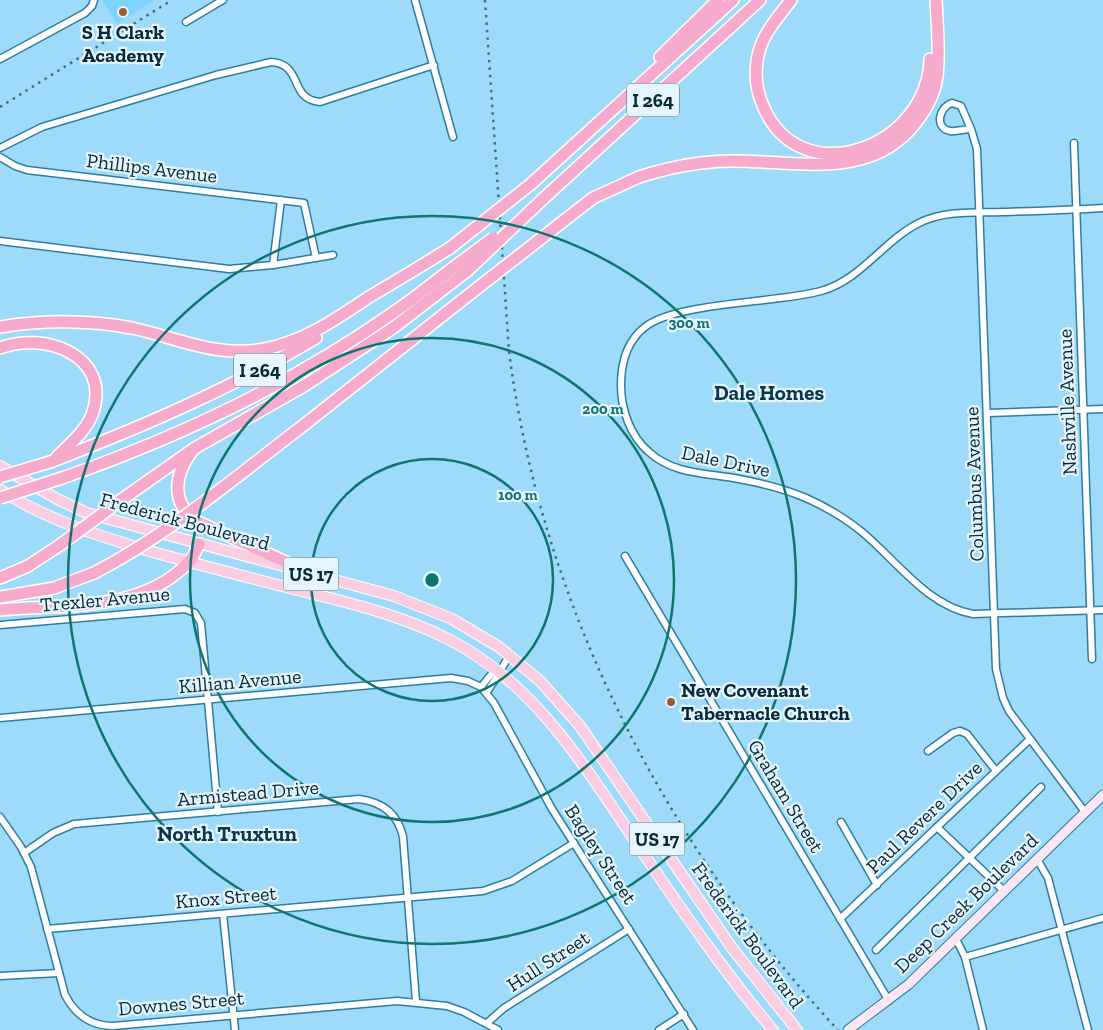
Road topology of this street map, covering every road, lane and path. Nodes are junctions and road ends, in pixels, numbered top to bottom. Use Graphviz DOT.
graph roads {
  1 [pos="94,0"];
  2 [pos="223,0"];
  3 [pos="415,0"];
  4 [pos="718,0"];
  5 [pos="733,0"];
  6 [pos="760,0"];
  7 [pos="791,0"];
  8 [pos="929,0"];
  9 [pos="936,0"];
  10 [pos="186,22"];
  11 [pos="0,59"];
  12 [pos="434,65"];
  13 [pos="933,76"];
  14 [pos="971,129"];
  15 [pos="453,138"];
  16 [pos="1074,143"];
  17 [pos="0,148"];
  18 [pos="0,157"];
  19 [pos="531,184"];
  20 [pos="281,200"];
  21 [pos="1103,208"];
  22 [pos="1077,209"];
  23 [pos="980,213"];
  24 [pos="0,242"];
  25 [pos="450,248"];
  26 [pos="333,255"];
  27 [pos="316,258"];
  28 [pos="273,265"];
  29 [pos="464,267"];
  30 [pos="3,327"];
  31 [pos="0,348"];
  32 [pos="1103,409"];
  33 [pos="1084,410"];
  34 [pos="988,413"];
  35 [pos="195,448"];
  36 [pos="53,461"];
  37 [pos="0,466"];
  38 [pos="0,477"];
  39 [pos="0,490"];
  40 [pos="0,498"];
  41 [pos="200,544"];
  42 [pos="625,556"];
  43 [pos="189,562"];
  44 [pos="310,573"];
  45 [pos="0,578"];
  46 [pos="0,597"];
  47 [pos="0,610"];
  48 [pos="1103,610"];
  49 [pos="1090,611"];
  50 [pos="995,613"];
  51 [pos="0,625"];
  52 [pos="510,655"];
  53 [pos="1092,659"];
  54 [pos="498,671"];
  55 [pos="480,687"];
  56 [pos="486,692"];
  57 [pos="207,700"];
  58 [pos="0,718"];
  59 [pos="1030,738"];
  60 [pos="928,751"];
  61 [pos="996,771"];
  62 [pos="1041,787"];
  63 [pos="1103,795"];
  64 [pos="218,812"];
  65 [pos="1085,812"];
  66 [pos="0,817"];
  67 [pos="842,822"];
  68 [pos="938,827"];
  69 [pos="574,842"];
  70 [pos="24,853"];
  71 [pos="969,858"];
  72 [pos="1037,859"];
  73 [pos="876,885"];
  74 [pos="1004,891"];
  75 [pos="408,897"];
  76 [pos="223,914"];
  77 [pos="1103,918"];
  78 [pos="840,919"];
  79 [pos="629,928"];
  80 [pos="1062,928"];
  81 [pos="47,929"];
  82 [pos="956,939"];
  83 [pos="876,950"];
  84 [pos="965,956"];
  85 [pos="59,973"];
  86 [pos="0,976"];
  87 [pos="416,1001"];
  88 [pos="889,1001"];
  89 [pos="684,1014"];
  90 [pos="232,1016"];
  91 [pos="487,1023"];
  92 [pos="235,1030"];
  93 [pos="498,1030"];
  94 [pos="658,1030"];
  95 [pos="693,1030"];
  96 [pos="773,1030"];
  97 [pos="797,1030"];
  98 [pos="848,1030"];
  99 [pos="983,1030"];
  100 [pos="1088,1030"];
  1 -- 11 [label="street"];
  2 -- 10 [label="street"];
  3 -- 12 [label="street"];
  4 -- 19 [label="highway"];
  5 -- 19 [label="highway, I 264"];
  6 -- 29 [label="highway, I 264, bridge"];
  7 -- 13 [label="highway"];
  8 -- 13 [label="highway"];
  9 -- 13 [label="highway"];
  12 -- 15 [label="street"];
  12 -- 17 [label="street"];
  13 -- 46 [label="highway, bridge"];
  14 -- 14 [label="street, Columbus Avenue"];
  14 -- 23 [label="street, Columbus Avenue"];
  16 -- 22 [label="street, Nashville Avenue"];
  18 -- 20 [label="street, Phillips Avenue"];
  19 -- 25 [label="highway, I 264, bridge"];
  20 -- 27 [label="street, Phillips Avenue"];
  20 -- 28 [label="street"];
  21 -- 22 [label="street, Dale Drive"];
  22 -- 23 [label="street, Dale Drive"];
  22 -- 33 [label="street, Nashville Avenue"];
  23 -- 34 [label="street, Columbus Avenue"];
  23 -- 50 [label="street, Dale Drive"];
  24 -- 28 [label="street"];
  25 -- 30 [label="highway"];
  25 -- 36 [label="highway, I 264"];
  26 -- 27 [label="street"];
  27 -- 28 [label="street"];
  29 -- 35 [label="highway"];
  29 -- 40 [label="highway, I 264, bridge"];
  31 -- 36 [label="highway"];
  32 -- 33 [label="street"];
  33 -- 34 [label="street"];
  33 -- 49 [label="street, Nashville Avenue"];
  34 -- 50 [label="street, Columbus Avenue"];
  35 -- 44 [label="highway"];
  35 -- 45 [label="highway, bridge"];
  36 -- 38 [label="highway, I 264, bridge"];
  37 -- 41 [label="main road, Frederick Boulevard / US 17"];
  39 -- 43 [label="main road, Frederick Boulevard / US 17"];
  41 -- 43 [label="highway"];
  41 -- 44 [label="main road, Frederick Boulevard / US 17"];
  42 -- 78 [label="street, Graham Street"];
  43 -- 47 [label="highway"];
  43 -- 54 [label="main road, Frederick Boulevard / US 17"];
  44 -- 52 [label="main road, Frederick Boulevard / US 17"];
  48 -- 49 [label="street, Dale Drive"];
  49 -- 50 [label="street, Dale Drive"];
  49 -- 53 [label="street, Nashville Avenue"];
  50 -- 59 [label="street, Columbus Avenue"];
  51 -- 57 [label="street, Trexler Avenue"];
  52 -- 54 [label="street"];
  52 -- 97 [label="main road, Frederick Boulevard / US 17"];
  54 -- 55 [label="street"];
  54 -- 56 [label="street"];
  54 -- 96 [label="main road, Frederick Boulevard / US 17"];
  55 -- 56 [label="street, Bagley Street"];
  55 -- 57 [label="street, Killian Avenue"];
  56 -- 69 [label="street, Bagley Street"];
  57 -- 58 [label="street, Killian Avenue"];
  57 -- 64 [label="street"];
  59 -- 61 [label="street, Paul Revere Drive"];
  59 -- 65 [label="street, Columbus Avenue"];
  60 -- 61 [label="street"];
  61 -- 68 [label="street, Paul Revere Drive"];
  62 -- 71 [label="street"];
  63 -- 65 [label="street, Deep Creek Boulevard"];
  64 -- 70 [label="street, Armistead Drive"];
  64 -- 75 [label="street, Armistead Drive"];
  65 -- 72 [label="street, Deep Creek Boulevard"];
  66 -- 70 [label="street, Downes Street"];
  67 -- 73 [label="street"];
  68 -- 71 [label="street"];
  68 -- 73 [label="street, Paul Revere Drive"];
  69 -- 75 [label="street"];
  69 -- 79 [label="street, Bagley Street"];
  70 -- 81 [label="street, Downes Street"];
  71 -- 74 [label="street"];
  71 -- 83 [label="street"];
  72 -- 74 [label="street, Deep Creek Boulevard"];
  72 -- 80 [label="street"];
  73 -- 78 [label="street, Paul Revere Drive"];
  74 -- 82 [label="street, Deep Creek Boulevard"];
  75 -- 76 [label="street, Knox Street"];
  75 -- 87 [label="street, Armistead Drive"];
  76 -- 81 [label="street, Knox Street"];
  76 -- 90 [label="street"];
  77 -- 80 [label="street"];
  78 -- 88 [label="street, Graham Street"];
  79 -- 89 [label="street, Bagley Street"];
  79 -- 91 [label="street, Hull Street"];
  80 -- 84 [label="street"];
  80 -- 100 [label="street"];
  81 -- 85 [label="street, Downes Street"];
  82 -- 84 [label="street"];
  82 -- 88 [label="street, Deep Creek Boulevard"];
  84 -- 99 [label="street"];
  85 -- 86 [label="street"];
  85 -- 90 [label="street, Downes Street"];
  87 -- 90 [label="street, Downes Street"];
  87 -- 91 [label="street, Downes Street"];
  88 -- 98 [label="street, Deep Creek Boulevard"];
  89 -- 94 [label="street"];
  89 -- 95 [label="street, Bagley Street"];
  90 -- 92 [label="street"];
  91 -- 93 [label="street, Downes Street"];
}
